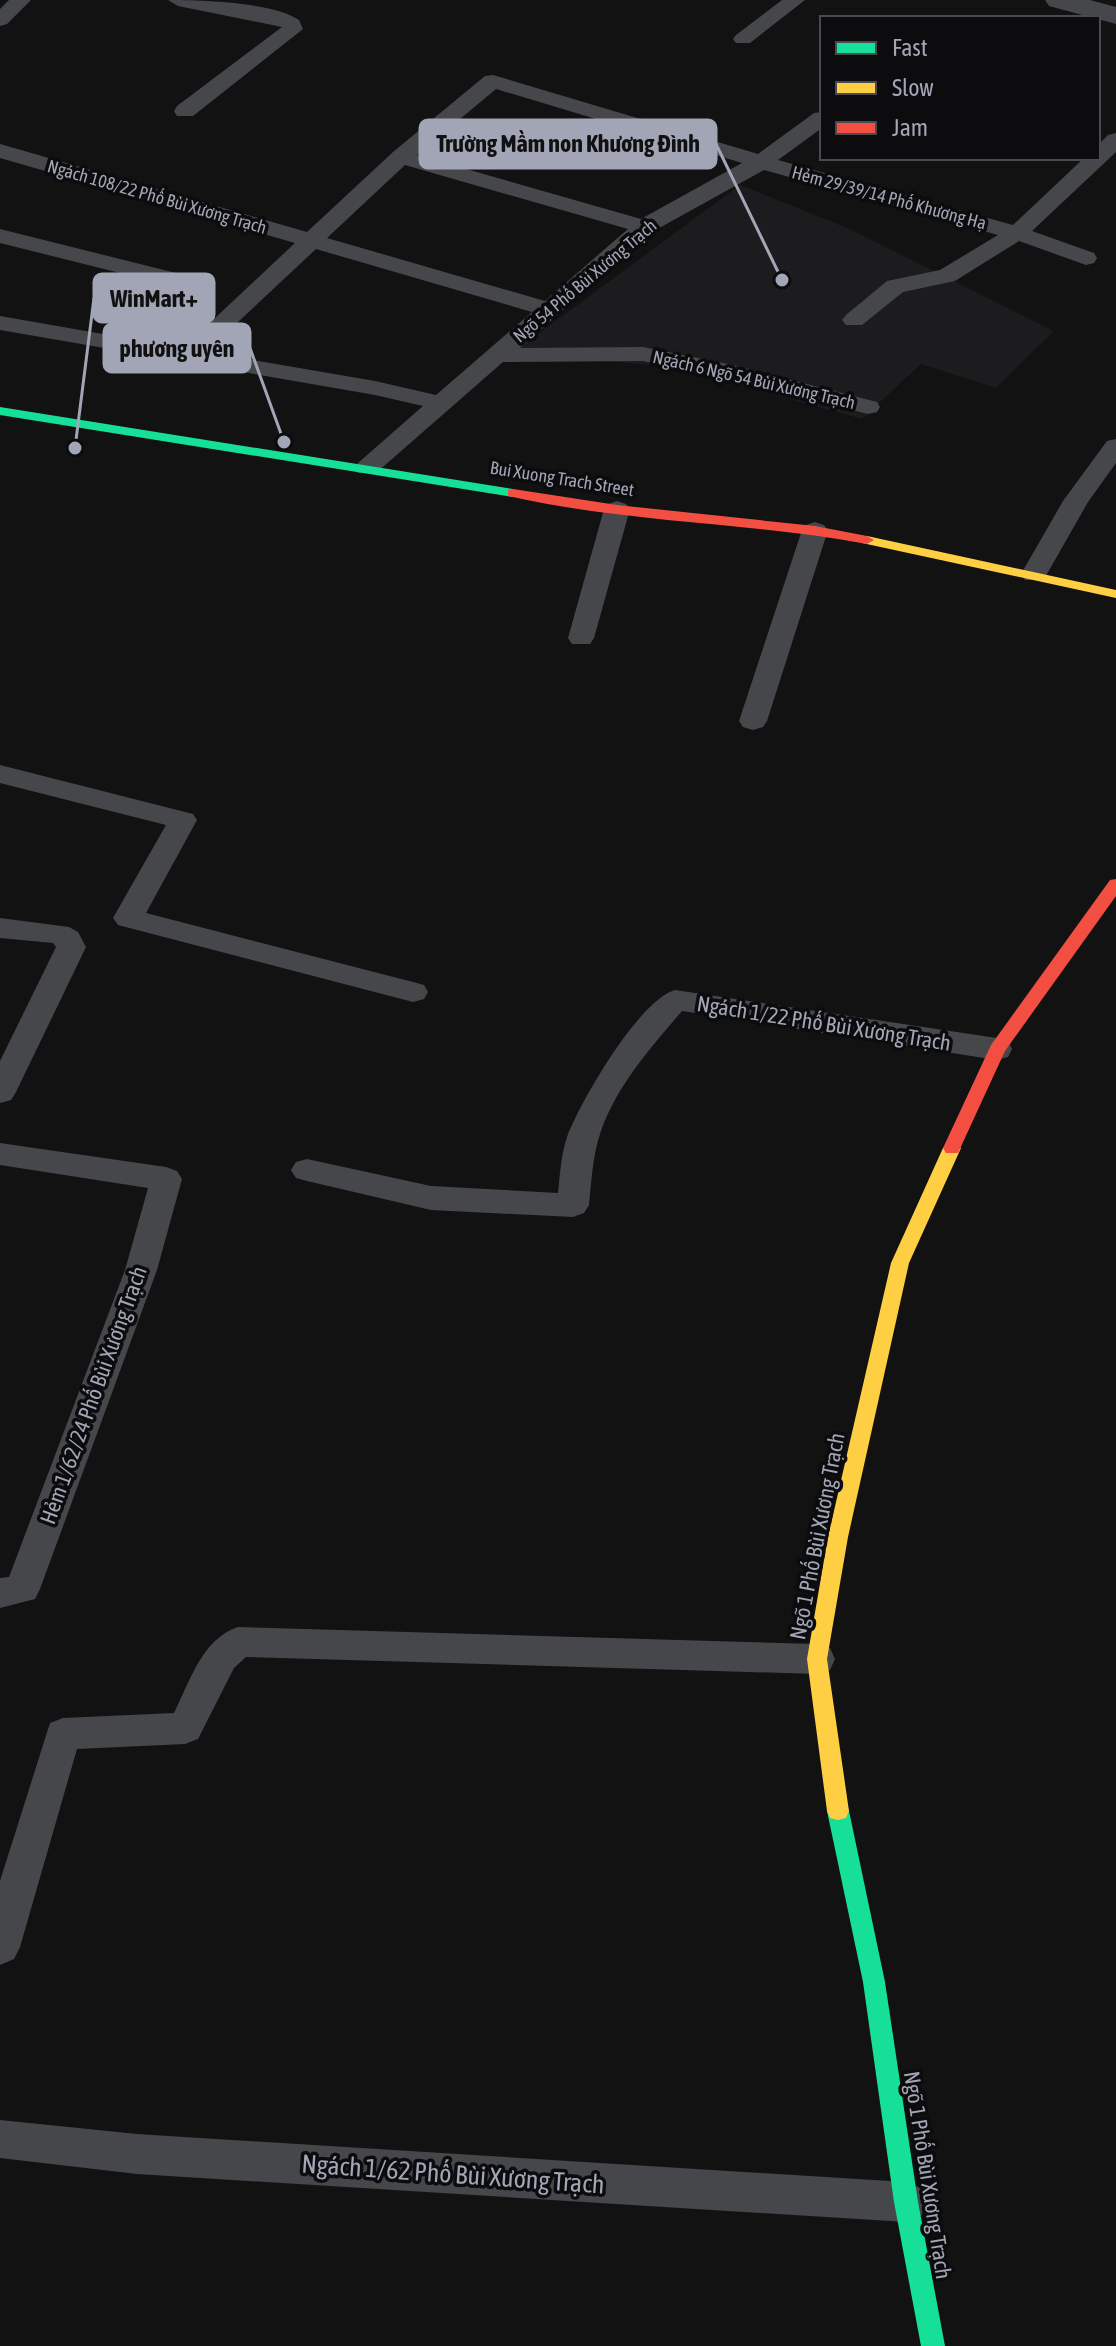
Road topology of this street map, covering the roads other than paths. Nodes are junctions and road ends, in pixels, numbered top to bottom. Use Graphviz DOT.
graph roads {
  1 [pos="21,0"];
  2 [pos="178,0"];
  3 [pos="795,0"];
  4 [pos="1059,0"];
  5 [pos="1116,16"];
  6 [pos="0,20"];
  7 [pos="743,39"];
  8 [pos="185,111"];
  9 [pos="820,119"];
  10 [pos="0,151"];
  11 [pos="401,157"];
  12 [pos="1092,160"];
  13 [pos="761,162"];
  14 [pos="644,227"];
  15 [pos="1017,233"];
  16 [pos="0,236"];
  17 [pos="314,242"];
  18 [pos="1086,258"];
  19 [pos="180,281"];
  20 [pos="551,310"];
  21 [pos="854,320"];
  22 [pos="0,323"];
  23 [pos="189,355"];
  24 [pos="495,355"];
  25 [pos="440,403"];
  26 [pos="868,407"];
  27 [pos="0,411"];
  28 [pos="1116,446"];
  29 [pos="367,468"];
  30 [pos="617,509"];
  31 [pos="815,530"];
  32 [pos="1034,574"];
  33 [pos="1116,594"];
  34 [pos="581,638"];
  35 [pos="753,721"];
  36 [pos="0,774"];
  37 [pos="1116,884"];
  38 [pos="0,928"];
  39 [pos="413,992"];
  40 [pos="997,1049"];
  41 [pos="0,1092"];
  42 [pos="0,1154"];
  43 [pos="307,1170"];
  44 [pos="0,1593"];
  45 [pos="817,1659"];
  46 [pos="0,1947"];
  47 [pos="0,2139"];
  48 [pos="906,2202"];
  49 [pos="933,2346"];
  1 -- 6 [label="lane"];
  2 -- 8 [label="lane"];
  3 -- 7 [label="lane"];
  4 -- 5 [label="street"];
  9 -- 13 [label="lane, Ngõ 54 Phố Bùi Xương Trạch"];
  10 -- 17 [label="lane, Ngách 108/22 Phố Bùi Xương Trạch"];
  11 -- 13 [label="lane, Hẻm 29/39/14 Phố Khương Hạ"];
  11 -- 14 [label="lane"];
  11 -- 17 [label="lane"];
  12 -- 15 [label="lane"];
  13 -- 14 [label="lane, Ngõ 54 Phố Bùi Xương Trạch"];
  13 -- 15 [label="lane, Hẻm 29/39/14 Phố Khương Hạ"];
  14 -- 20 [label="lane, Ngõ 54 Phố Bùi Xương Trạch"];
  15 -- 18 [label="lane, Hẻm 29/39/14 Phố Khương Hạ"];
  15 -- 21 [label="lane"];
  16 -- 19 [label="lane"];
  17 -- 20 [label="lane, Ngách 108/22 Phố Bùi Xương Trạch"];
  17 -- 23 [label="lane"];
  20 -- 24 [label="lane, Ngõ 54 Phố Bùi Xương Trạch"];
  22 -- 23 [label="lane"];
  23 -- 25 [label="lane"];
  24 -- 25 [label="lane, Ngõ 54 Phố Bùi Xương Trạch"];
  24 -- 26 [label="lane, Ngách 6 Ngõ 54 Bùi Xương Trạch"];
  25 -- 29 [label="lane, Ngõ 54 Phố Bùi Xương Trạch"];
  27 -- 29 [label="street, Bui Xuong Trach Street"];
  28 -- 32 [label="lane"];
  29 -- 30 [label="street, Bui Xuong Trach Street"];
  30 -- 31 [label="street, Bui Xuong Trach Street"];
  30 -- 34 [label="lane"];
  31 -- 32 [label="street, Bui Xuong Trach Street"];
  31 -- 35 [label="lane"];
  32 -- 33 [label="street, Bui Xuong Trach Street"];
  36 -- 39 [label="lane"];
  37 -- 40 [label="street, Ngõ 1 Phố Bùi Xương Trạch"];
  38 -- 41 [label="lane"];
  40 -- 43 [label="lane, Ngách 1/22 Phố Bùi Xương Trạch"];
  40 -- 45 [label="street, Ngõ 1 Phố Bùi Xương Trạch"];
  42 -- 44 [label="lane, Hẻm 1/62/24 Phố Bùi Xương Trạch"];
  45 -- 46 [label="lane"];
  45 -- 48 [label="street, Ngõ 1 Phố Bùi Xương Trạch"];
  47 -- 48 [label="lane, Ngách 1/62 Phố Bùi Xương Trạch"];
  48 -- 49 [label="street, Ngõ 1 Phố Bùi Xương Trạch"];
}
